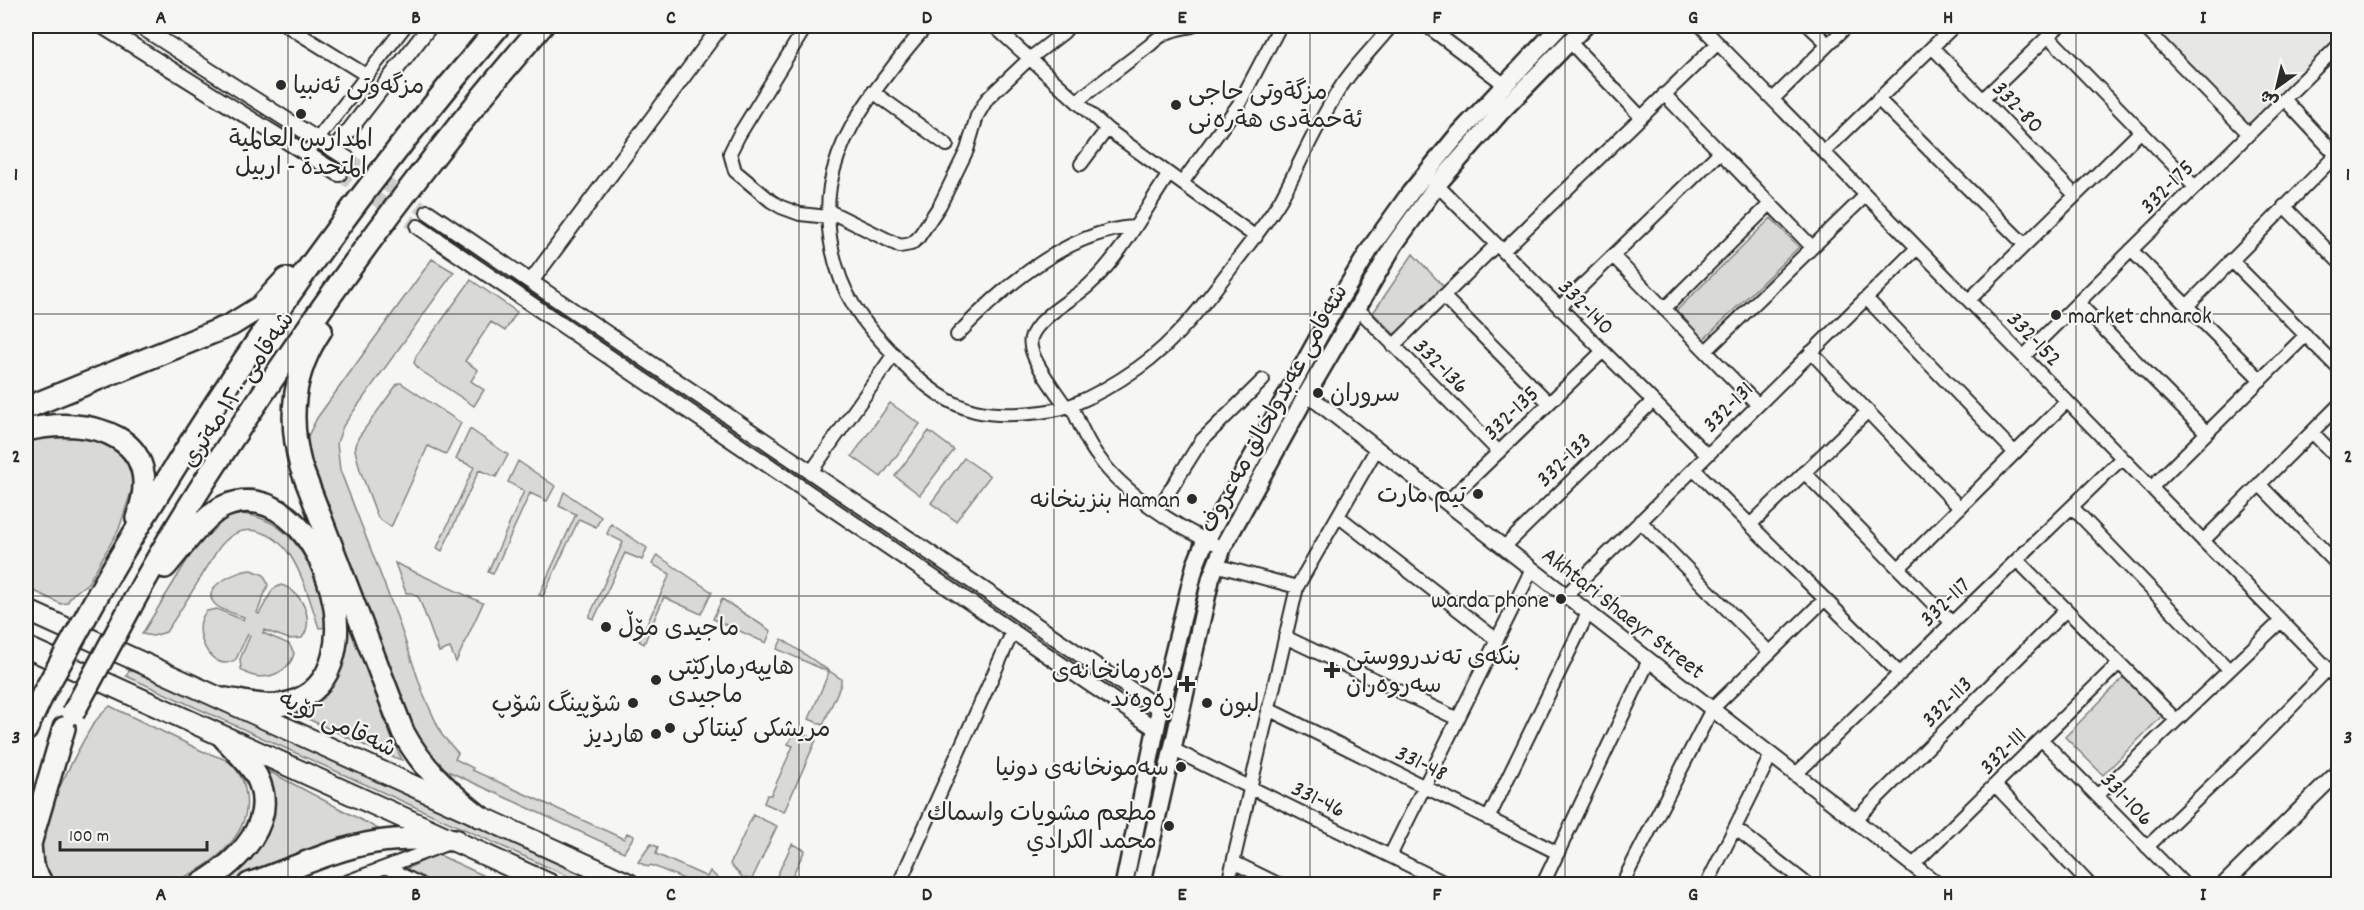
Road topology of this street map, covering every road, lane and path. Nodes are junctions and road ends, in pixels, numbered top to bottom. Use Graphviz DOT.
graph roads {
  1 [pos="102,26"];
  2 [pos="140,26"];
  3 [pos="287,26"];
  4 [pos="405,26"];
  5 [pos="430,26"];
  6 [pos="499,26"];
  7 [pos="542,26"];
  8 [pos="720,26"];
  9 [pos="806,26"];
  10 [pos="927,26"];
  11 [pos="994,26"];
  12 [pos="1069,26"];
  13 [pos="1192,26"];
  14 [pos="1280,26"];
  15 [pos="1391,26"];
  16 [pos="1427,26"];
  17 [pos="1560,26"];
  18 [pos="1585,26"];
  19 [pos="1701,26"];
  20 [pos="1809,26"];
  21 [pos="1847,26"];
  22 [pos="1954,26"];
  23 [pos="2058,26"];
  24 [pos="2143,26"];
  25 [pos="304,30"];
  26 [pos="2048,36"];
  27 [pos="1569,41"];
  28 [pos="1718,42"];
  29 [pos="1828,44"];
  30 [pos="2338,46"];
  31 [pos="1932,47"];
  32 [pos="1029,59"];
  33 [pos="366,75"];
  34 [pos="1504,84"];
  35 [pos="873,92"];
  36 [pos="1664,94"];
  37 [pos="1773,99"];
  38 [pos="1878,99"];
  39 [pos="1983,99"];
  40 [pos="2285,100"];
  41 [pos="1077,101"];
  42 [pos="1641,116"];
  43 [pos="1107,129"];
  44 [pos="2141,131"];
  45 [pos="2249,134"];
  46 [pos="316,139"];
  47 [pos="947,145"];
  48 [pos="334,150"];
  49 [pos="1720,152"];
  50 [pos="1824,152"];
  51 [pos="306,154"];
  52 [pos="2337,156"];
  53 [pos="348,159"];
  54 [pos="1080,164"];
  55 [pos="339,174"];
  56 [pos="1169,174"];
  57 [pos="1182,183"];
  58 [pos="1437,185"];
  59 [pos="2194,186"];
  60 [pos="1866,195"];
  61 [pos="2075,195"];
  62 [pos="1770,204"];
  63 [pos="2284,206"];
  64 [pos="428,212"];
  65 [pos="828,214"];
  66 [pos="344,218"];
  67 [pos="380,227"];
  68 [pos="418,227"];
  69 [pos="1134,227"];
  70 [pos="1256,237"];
  71 [pos="2025,245"];
  72 [pos="1812,247"];
  73 [pos="1499,248"];
  74 [pos="1917,248"];
  75 [pos="2131,250"];
  76 [pos="1613,256"];
  77 [pos="2231,260"];
  78 [pos="2338,261"];
  79 [pos="532,280"];
  80 [pos="1443,296"];
  81 [pos="1866,298"];
  82 [pos="1969,300"];
  83 [pos="2078,303"];
  84 [pos="2187,306"];
  85 [pos="1357,308"];
  86 [pos="1559,308"];
  87 [pos="1664,309"];
  88 [pos="957,335"];
  89 [pos="2306,335"];
  90 [pos="1393,346"];
  91 [pos="1603,351"];
  92 [pos="1706,351"];
  93 [pos="1811,352"];
  94 [pos="894,354"];
  95 [pos="2024,356"];
  96 [pos="2338,368"];
  97 [pos="1263,380"];
  98 [pos="2261,380"];
  99 [pos="1307,394"];
  100 [pos="1653,401"];
  101 [pos="2067,401"];
  102 [pos="1549,403"];
  103 [pos="1758,405"];
  104 [pos="1069,406"];
  105 [pos="2338,406"];
  106 [pos="26,408"];
  107 [pos="1868,411"];
  108 [pos="26,430"];
  109 [pos="2312,432"];
  110 [pos="2207,433"];
  111 [pos="1377,448"];
  112 [pos="1499,452"];
  113 [pos="2015,453"];
  114 [pos="1707,455"];
  115 [pos="2122,458"];
  116 [pos="2338,459"];
  117 [pos="1694,469"];
  118 [pos="811,472"];
  119 [pos="1804,472"];
  120 [pos="2259,484"];
  121 [pos="2151,488"];
  122 [pos="853,500"];
  123 [pos="1447,502"];
  124 [pos="2072,507"];
  125 [pos="1960,508"];
  126 [pos="1157,511"];
  127 [pos="843,515"];
  128 [pos="1338,516"];
  129 [pos="1640,521"];
  130 [pos="1750,525"];
  131 [pos="1207,540"];
  132 [pos="2203,541"];
  133 [pos="1223,547"];
  134 [pos="1504,547"];
  135 [pos="2017,560"];
  136 [pos="1215,565"];
  137 [pos="2338,565"];
  138 [pos="1899,568"];
  139 [pos="1532,569"];
  140 [pos="103,586"];
  141 [pos="1297,587"];
  142 [pos="1566,595"];
  143 [pos="1825,599"];
  144 [pos="133,604"];
  145 [pos="26,610"];
  146 [pos="2066,610"];
  147 [pos="1588,613"];
  148 [pos="2281,621"];
  149 [pos="1952,623"];
  150 [pos="1013,631"];
  151 [pos="1285,637"];
  152 [pos="1497,640"];
  153 [pos="26,647"];
  154 [pos="1770,653"];
  155 [pos="1649,660"];
  156 [pos="2119,663"];
  157 [pos="2328,669"];
  158 [pos="2229,670"];
  159 [pos="1900,674"];
  160 [pos="2338,679"];
  161 [pos="226,699"];
  162 [pos="1154,704"];
  163 [pos="1268,709"];
  164 [pos="1712,709"];
  165 [pos="1140,718"];
  166 [pos="1458,719"];
  167 [pos="2176,720"];
  168 [pos="69,721"];
  169 [pos="28,723"];
  170 [pos="1156,729"];
  171 [pos="224,738"];
  172 [pos="2042,740"];
  173 [pos="1172,749"];
  174 [pos="1771,755"];
  175 [pos="2338,772"];
  176 [pos="1796,774"];
  177 [pos="1996,786"];
  178 [pos="1249,787"];
  179 [pos="1425,787"];
  180 [pos="2097,796"];
  181 [pos="26,814"];
  182 [pos="479,816"];
  183 [pos="1488,819"];
  184 [pos="1855,820"];
  185 [pos="1735,828"];
  186 [pos="456,841"];
  187 [pos="2147,848"];
  188 [pos="1558,853"];
  189 [pos="1390,856"];
  190 [pos="1233,862"];
  191 [pos="1913,866"];
  192 [pos="387,867"];
  193 [pos="42,885"];
  194 [pos="201,885"];
  195 [pos="249,885"];
  196 [pos="341,885"];
  197 [pos="420,885"];
  198 [pos="549,885"];
  199 [pos="629,885"];
  200 [pos="899,885"];
  201 [pos="1124,885"];
  202 [pos="1142,885"];
  203 [pos="1227,885"];
  204 [pos="1278,885"];
  205 [pos="1447,885"];
  206 [pos="1543,885"];
  207 [pos="1622,885"];
  208 [pos="1707,885"];
  209 [pos="1807,885"];
  210 [pos="1937,885"];
  211 [pos="2090,885"];
  212 [pos="2184,885"];
  213 [pos="2224,885"];
  1 -- 51 [label="street"];
  2 -- 46 [label="street"];
  3 -- 25 [label="street"];
  4 -- 33 [label="street"];
  5 -- 48 [label="street"];
  6 -- 66 [label="highway, شەقامی ١٢٠ مەتری"];
  7 -- 67 [label="highway, شەقامی ١٢٠ مەتری"];
  8 -- 79 [label="street"];
  9 -- 65 [label="street"];
  10 -- 35 [label="street"];
  11 -- 32 [label="street"];
  12 -- 32 [label="street"];
  13 -- 41 [label="street"];
  14 -- 57 [label="street"];
  15 -- 70 [label="street"];
  16 -- 34 [label="street"];
  17 -- 34 [label="main road, شەقامی عەبدولخالق مەعروف"];
  18 -- 27 [label="main road, شەقامی عەبدولخالق مەعروف"];
  19 -- 28 [label="street, 332-152"];
  20 -- 29 [label="street"];
  21 -- 29 [label="street"];
  22 -- 31 [label="street"];
  23 -- 26 [label="street"];
  24 -- 45 [label="street"];
  25 -- 33 [label="street"];
  26 -- 39 [label="street"];
  26 -- 44 [label="street"];
  27 -- 42 [label="street"];
  27 -- 58 [label="main road, شەقامی عەبدولخالق مەعروف"];
  28 -- 36 [label="street"];
  28 -- 37 [label="street, 332-152"];
  29 -- 37 [label="street"];
  30 -- 40 [label="street, 332-175"];
  31 -- 38 [label="street"];
  31 -- 39 [label="street, 332-80"];
  32 -- 41 [label="street"];
  32 -- 65 [label="street"];
  33 -- 46 [label="street"];
  34 -- 131 [label="main road, شەقامی عەبدولخالق مەعروف"];
  35 -- 47 [label="street"];
  35 -- 65 [label="street"];
  36 -- 42 [label="street"];
  36 -- 49 [label="street"];
  37 -- 50 [label="street, 332-152"];
  38 -- 50 [label="street"];
  38 -- 71 [label="street"];
  39 -- 61 [label="street, 332-80"];
  40 -- 45 [label="street, 332-175"];
  40 -- 52 [label="street"];
  41 -- 43 [label="street"];
  42 -- 73 [label="street"];
  43 -- 54 [label="street"];
  43 -- 56 [label="street"];
  44 -- 59 [label="street"];
  44 -- 61 [label="street"];
  45 -- 59 [label="street, 332-175"];
  46 -- 48 [label="street"];
  46 -- 51 [label="street"];
  48 -- 53 [label="street"];
  49 -- 62 [label="street"];
  49 -- 76 [label="street"];
  50 -- 60 [label="street, 332-152"];
  51 -- 55 [label="street"];
  52 -- 63 [label="street"];
  56 -- 57 [label="street"];
  56 -- 69 [label="street"];
  57 -- 70 [label="street"];
  58 -- 73 [label="street, 332-140"];
  58 -- 85 [label="main road, شەقامی عەبدولخالق مەعروف"];
  59 -- 75 [label="street, 332-175"];
  60 -- 72 [label="street"];
  60 -- 74 [label="street, 332-152"];
  61 -- 71 [label="street"];
  62 -- 72 [label="street"];
  62 -- 87 [label="street"];
  63 -- 77 [label="street"];
  63 -- 78 [label="street"];
  64 -- 79 [label="street"];
  65 -- 94 [label="street"];
  66 -- 106 [label="highway"];
  66 -- 140 [label="highway, شەقامی ١٢٠ مەتری"];
  67 -- 144 [label="highway, شەقامی ١٢٠ مەتری"];
  67 -- 182 [label="highway"];
  68 -- 127 [label="street"];
  69 -- 88 [label="street"];
  69 -- 104 [label="street"];
  70 -- 104 [label="street"];
  71 -- 82 [label="street"];
  72 -- 92 [label="street"];
  73 -- 80 [label="street"];
  73 -- 86 [label="street, 332-140"];
  74 -- 81 [label="street, 332-131"];
  74 -- 82 [label="street, 332-152"];
  75 -- 83 [label="street, 332-175"];
  75 -- 84 [label="street"];
  76 -- 86 [label="street"];
  76 -- 87 [label="street"];
  77 -- 84 [label="street"];
  77 -- 89 [label="street"];
  79 -- 118 [label="street"];
  80 -- 90 [label="street"];
  80 -- 102 [label="street"];
  81 -- 93 [label="street, 332-131"];
  81 -- 113 [label="street"];
  82 -- 95 [label="street, 332-152"];
  83 -- 95 [label="street, 332-175"];
  83 -- 110 [label="street"];
  84 -- 98 [label="street"];
  85 -- 90 [label="street, 332-136"];
  85 -- 99 [label="main road, شەقامی عەبدولخالق مەعروف"];
  86 -- 91 [label="street, 332-140"];
  87 -- 92 [label="street"];
  89 -- 96 [label="street"];
  89 -- 98 [label="street"];
  90 -- 112 [label="street, 332-136"];
  91 -- 100 [label="street, 332-140"];
  91 -- 102 [label="street, 332-135"];
  92 -- 103 [label="street"];
  93 -- 103 [label="street, 332-131"];
  93 -- 107 [label="street"];
  94 -- 104 [label="street"];
  94 -- 118 [label="street"];
  95 -- 101 [label="street, 332-152"];
  97 -- 126 [label="street"];
  98 -- 110 [label="street"];
  99 -- 111 [label="street, Akhtari Shaeyr Street"];
  99 -- 133 [label="main road, شەقامی عەبدولخالق مەعروف"];
  100 -- 114 [label="street, 332-140"];
  100 -- 134 [label="street, 332-133"];
  101 -- 113 [label="street"];
  101 -- 115 [label="street, 332-152"];
  102 -- 112 [label="street, 332-135"];
  103 -- 114 [label="street, 332-131"];
  104 -- 126 [label="street"];
  105 -- 109 [label="street"];
  107 -- 119 [label="street"];
  107 -- 125 [label="street"];
  108 -- 140 [label="highway"];
  109 -- 116 [label="street"];
  109 -- 120 [label="street"];
  110 -- 121 [label="street"];
  111 -- 123 [label="street, Akhtari Shaeyr Street"];
  111 -- 128 [label="street"];
  112 -- 123 [label="street, 332-135"];
  113 -- 125 [label="street"];
  114 -- 117 [label="street, 332-131"];
  115 -- 121 [label="street, 332-152"];
  115 -- 124 [label="street, 332-117"];
  117 -- 129 [label="street, 332-131"];
  117 -- 130 [label="street"];
  118 -- 122 [label="street"];
  119 -- 130 [label="street"];
  119 -- 138 [label="street"];
  120 -- 132 [label="street"];
  120 -- 137 [label="street"];
  121 -- 132 [label="street, 332-152"];
  122 -- 127 [label="street"];
  122 -- 162 [label="street"];
  123 -- 134 [label="street, Akhtari Shaeyr Street"];
  124 -- 135 [label="street, 332-117"];
  124 -- 158 [label="street"];
  125 -- 138 [label="street"];
  126 -- 131 [label="street"];
  127 -- 150 [label="street"];
  128 -- 141 [label="street"];
  128 -- 152 [label="street"];
  129 -- 142 [label="street, 332-131"];
  129 -- 154 [label="street"];
  130 -- 143 [label="street"];
  131 -- 133 [label="street"];
  131 -- 162 [label="main road, شەقامی عەبدولخالق مەعروف"];
  132 -- 148 [label="street, 332-152"];
  133 -- 136 [label="main road, شەقامی عەبدولخالق مەعروف"];
  134 -- 139 [label="street, Akhtari Shaeyr Street"];
  135 -- 146 [label="street"];
  135 -- 149 [label="street, 332-117"];
  136 -- 141 [label="street"];
  136 -- 173 [label="main road, شەقامی عەبدولخالق مەعروف"];
  138 -- 149 [label="street"];
  139 -- 142 [label="street, Akhtari Shaeyr Street"];
  139 -- 152 [label="street"];
  140 -- 169 [label="highway, شەقامی ١٢٠ مەتری, bridge"];
  141 -- 151 [label="street"];
  142 -- 147 [label="street, Akhtari Shaeyr Street"];
  143 -- 154 [label="street"];
  143 -- 159 [label="street"];
  144 -- 161 [label="highway"];
  144 -- 168 [label="highway, شەقامی ١٢٠ مەتری, bridge"];
  145 -- 161 [label="highway, شەقامی کۆیە"];
  146 -- 156 [label="street"];
  146 -- 184 [label="street, 332-113"];
  147 -- 155 [label="street, Akhtari Shaeyr Street"];
  147 -- 183 [label="street"];
  148 -- 157 [label="street, 332-152"];
  148 -- 158 [label="street"];
  149 -- 159 [label="street, 332-117"];
  150 -- 165 [label="street"];
  150 -- 200 [label="street"];
  151 -- 163 [label="street"];
  151 -- 166 [label="street"];
  152 -- 166 [label="street"];
  153 -- 171 [label="highway"];
  154 -- 164 [label="street"];
  155 -- 164 [label="street, Akhtari Shaeyr Street"];
  155 -- 188 [label="street"];
  156 -- 167 [label="street"];
  156 -- 172 [label="street, 332-111"];
  157 -- 160 [label="street, 332-152"];
  157 -- 187 [label="street"];
  158 -- 167 [label="street"];
  159 -- 176 [label="street, 332-117"];
  161 -- 182 [label="highway, شەقامی کۆیە"];
  162 -- 165 [label="street"];
  162 -- 170 [label="main road, شەقامی عەبدولخالق مەعروف"];
  163 -- 178 [label="street"];
  163 -- 179 [label="street, 331-48"];
  164 -- 174 [label="street, Akhtari Shaeyr Street"];
  164 -- 207 [label="street"];
  165 -- 170 [label="street"];
  166 -- 179 [label="street"];
  167 -- 180 [label="street"];
  168 -- 181 [label="highway, شەقامی ١٢٠ مەتری"];
  168 -- 193 [label="highway"];
  170 -- 201 [label="main road, شەقامی عەبدولخالق مەعروف"];
  171 -- 186 [label="highway"];
  171 -- 194 [label="highway"];
  172 -- 177 [label="street, 332-111"];
  172 -- 180 [label="street, 331-106"];
  173 -- 178 [label="street, 331-46"];
  173 -- 202 [label="main road, شەقامی عەبدولخالق مەعروف"];
  174 -- 176 [label="street, Akhtari Shaeyr Street"];
  174 -- 185 [label="street"];
  175 -- 213 [label="street"];
  176 -- 184 [label="street, Akhtari Shaeyr Street"];
  177 -- 191 [label="street, 332-111"];
  177 -- 211 [label="street"];
  178 -- 189 [label="street, 331-46"];
  178 -- 190 [label="street"];
  179 -- 183 [label="street, 331-48"];
  179 -- 189 [label="street"];
  180 -- 187 [label="street, 331-106"];
  182 -- 199 [label="highway, شەقامی کۆیە"];
  183 -- 188 [label="street, 331-48"];
  184 -- 191 [label="street, Akhtari Shaeyr Street"];
  185 -- 208 [label="street"];
  185 -- 209 [label="street"];
  186 -- 192 [label="street"];
  186 -- 195 [label="highway"];
  186 -- 198 [label="highway"];
  187 -- 212 [label="street, 331-106"];
  188 -- 206 [label="street"];
  189 -- 205 [label="street, 331-46"];
  190 -- 203 [label="street"];
  190 -- 204 [label="street"];
  191 -- 210 [label="street, Akhtari Shaeyr Street"];
  192 -- 196 [label="street"];
  192 -- 197 [label="street"];
}
